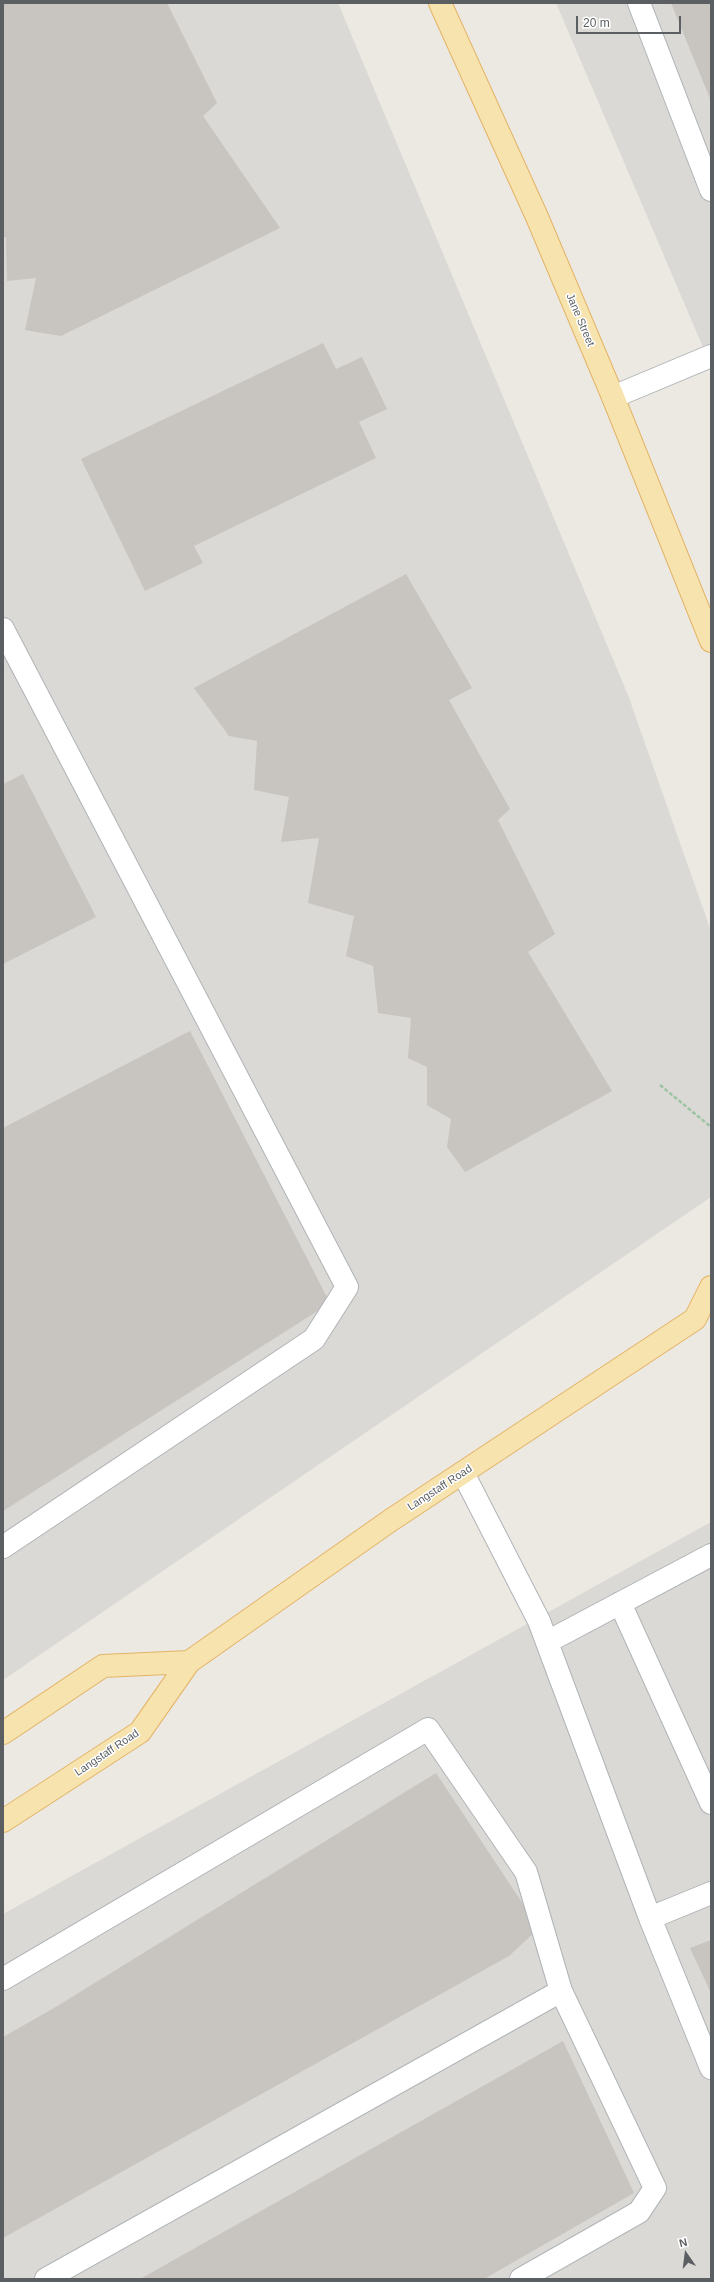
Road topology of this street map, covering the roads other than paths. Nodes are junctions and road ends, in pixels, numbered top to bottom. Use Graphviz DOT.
graph roads {
  1 [pos="440,3"];
  2 [pos="639,3"];
  3 [pos="711,190"];
  4 [pos="711,356"];
  5 [pos="613,398"];
  6 [pos="3,629"];
  7 [pos="711,641"];
  8 [pos="711,1287"];
  9 [pos="703,1319"];
  10 [pos="462,1473"];
  11 [pos="3,1547"];
  12 [pos="711,1555"];
  13 [pos="620,1603"];
  14 [pos="547,1642"];
  15 [pos="189,1662"];
  16 [pos="3,1733"];
  17 [pos="711,1803"];
  18 [pos="3,1821"];
  19 [pos="711,1893"];
  20 [pos="650,1918"];
  21 [pos="3,1979"];
  22 [pos="560,1991"];
  23 [pos="711,2068"];
  24 [pos="46,2279"];
  25 [pos="521,2279"];
  1 -- 5 [label="main road, Jane Street"];
  2 -- 3 [label="lane"];
  4 -- 5 [label="lane"];
  5 -- 7 [label="main road, Jane Street"];
  6 -- 11 [label="lane"];
  8 -- 9 [label="main road, Langstaff Road"];
  9 -- 10 [label="main road, Langstaff Road"];
  10 -- 14 [label="lane"];
  10 -- 15 [label="main road, Langstaff Road"];
  12 -- 13 [label="lane"];
  13 -- 14 [label="lane"];
  13 -- 17 [label="lane"];
  14 -- 20 [label="lane"];
  15 -- 16 [label="main road"];
  15 -- 18 [label="main road, Langstaff Road"];
  19 -- 20 [label="lane"];
  20 -- 23 [label="lane"];
  21 -- 22 [label="lane"];
  22 -- 24 [label="lane"];
  22 -- 25 [label="lane"];
}
